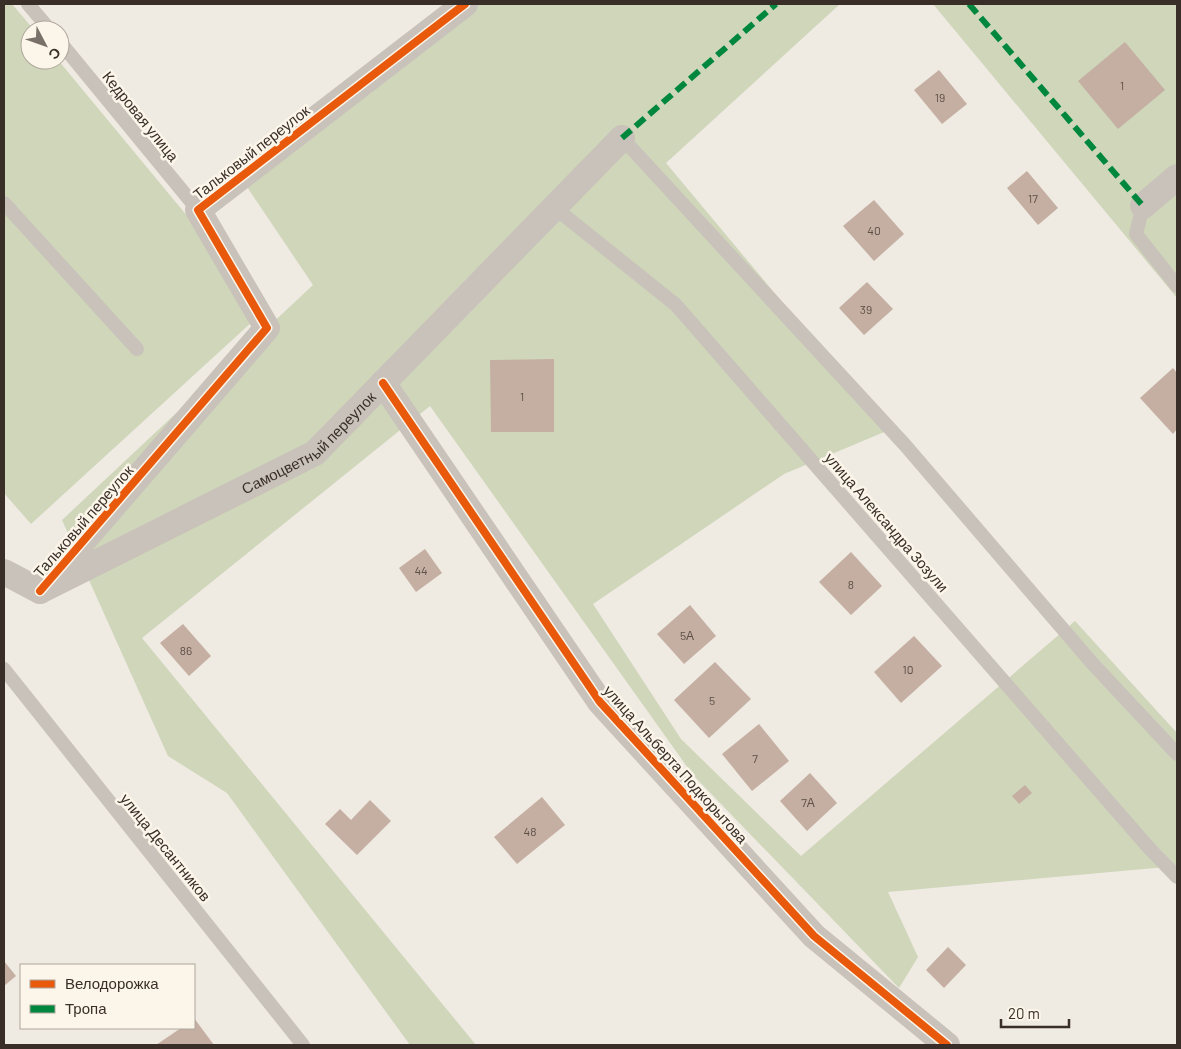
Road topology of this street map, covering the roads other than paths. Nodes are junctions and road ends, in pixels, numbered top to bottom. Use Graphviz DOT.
graph roads {
  1 [pos="28,4"];
  2 [pos="465,4"];
  3 [pos="42,20"];
  4 [pos="70,54"];
  5 [pos="622,138"];
  6 [pos="1177,177"];
  7 [pos="4,203"];
  8 [pos="1143,206"];
  9 [pos="555,208"];
  10 [pos="198,210"];
  11 [pos="1177,286"];
  12 [pos="137,349"];
  13 [pos="383,383"];
  14 [pos="4,572"];
  15 [pos="40,591"];
  16 [pos="4,669"];
  17 [pos="1177,754"];
  18 [pos="1177,877"];
  19 [pos="303,1045"];
  20 [pos="947,1045"];
  1 -- 3 [label="lane"];
  2 -- 10 [label="street, Тальковый переулок"];
  4 -- 10 [label="lane, Кедровая улица"];
  5 -- 9 [label="street, Самоцветный переулок"];
  5 -- 17 [label="lane"];
  6 -- 8 [label="street"];
  7 -- 12 [label="lane"];
  8 -- 11 [label="lane"];
  9 -- 13 [label="street, Самоцветный переулок"];
  9 -- 18 [label="lane, улица Александра Зозули"];
  10 -- 15 [label="street, Тальковый переулок"];
  13 -- 15 [label="street, Самоцветный переулок"];
  13 -- 20 [label="street, улица Альберта Подкорытова"];
  14 -- 15 [label="street"];
  16 -- 19 [label="lane, улица Десантников"];
}
